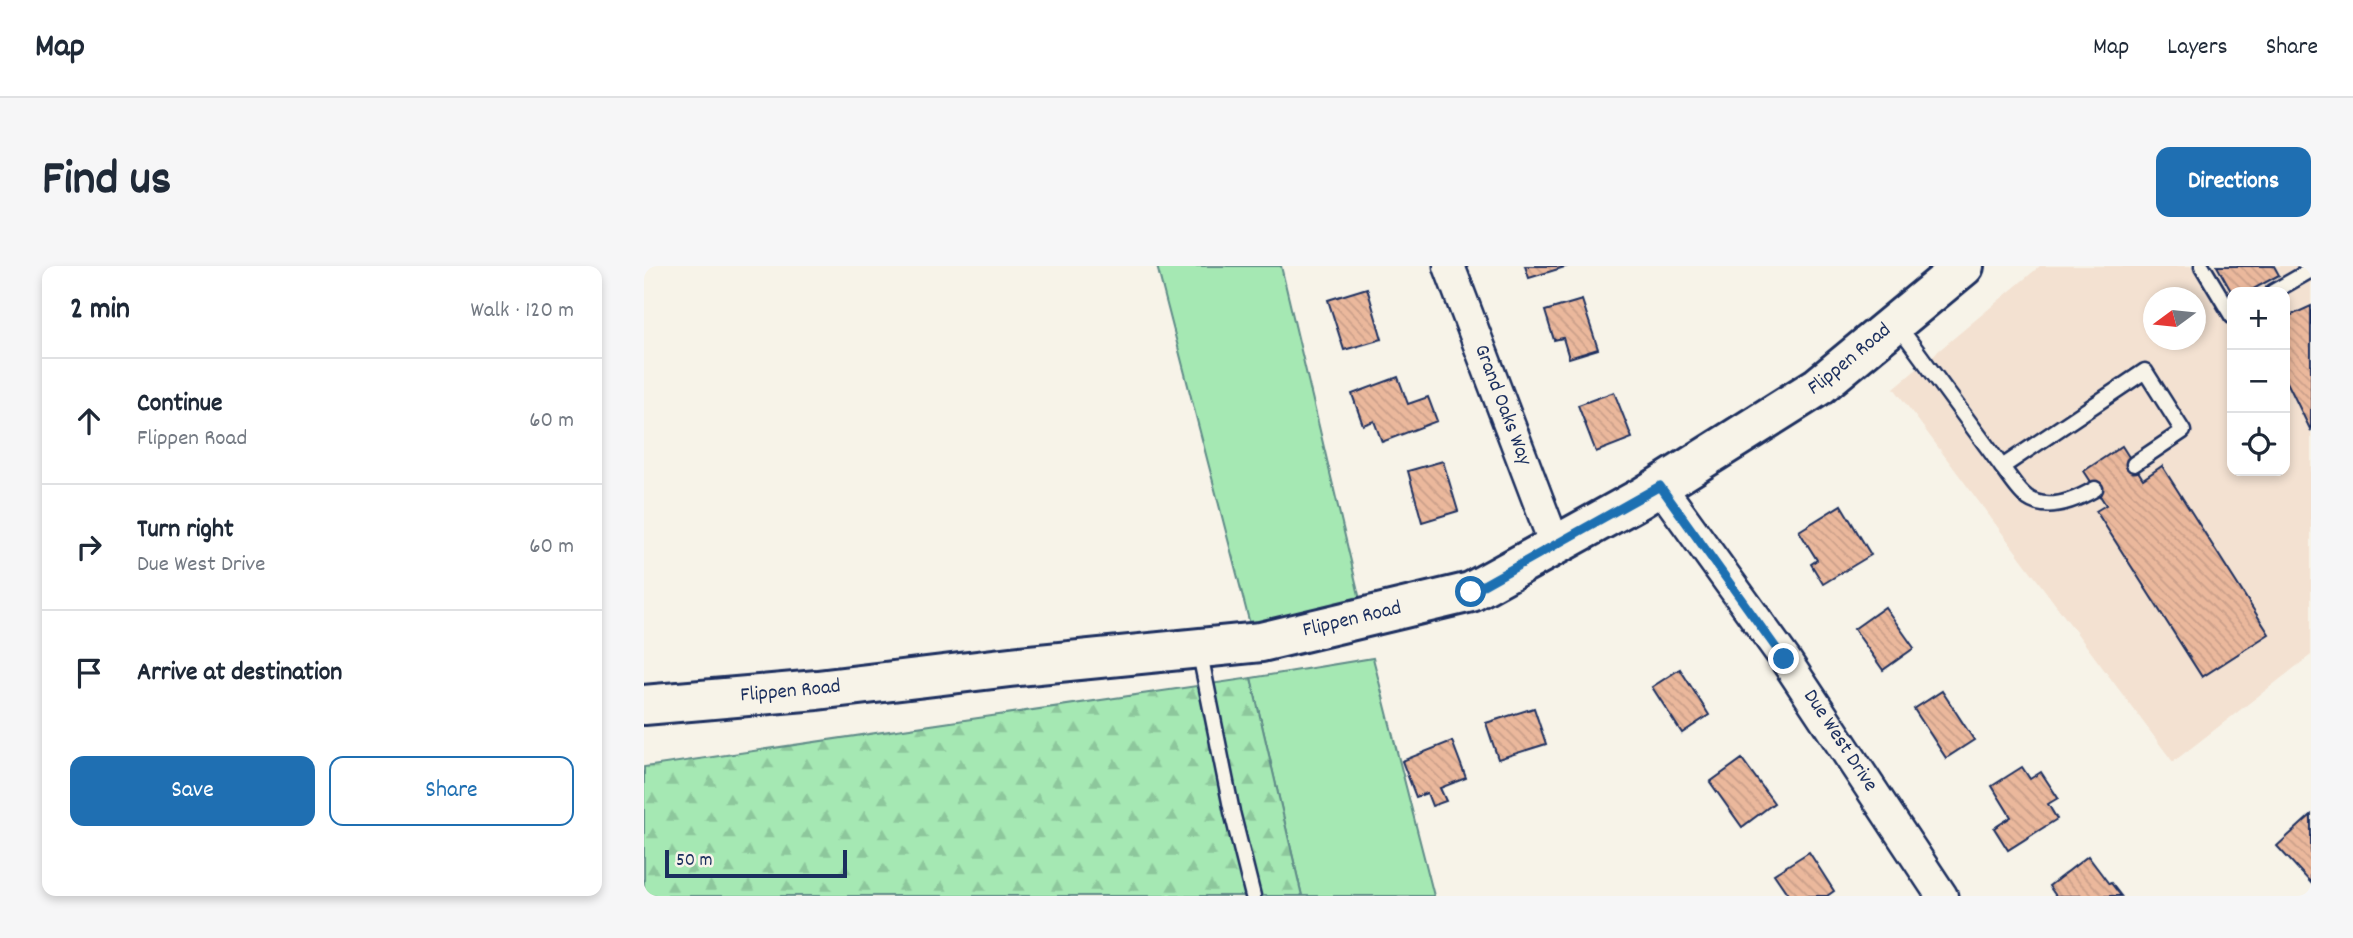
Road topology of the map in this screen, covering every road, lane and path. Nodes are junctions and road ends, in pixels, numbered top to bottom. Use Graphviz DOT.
graph roads {
  1 [pos="1449,266"];
  2 [pos="1964,266"];
  3 [pos="2202,266"];
  4 [pos="2311,270"];
  5 [pos="2282,287"];
  6 [pos="2227,308"];
  7 [pos="1896,323"];
  8 [pos="2134,464"];
  9 [pos="2002,467"];
  10 [pos="1660,486"];
  11 [pos="2095,489"];
  12 [pos="1555,545"];
  13 [pos="1199,648"];
  14 [pos="644,705"];
  15 [pos="1253,896"];
  16 [pos="1942,896"];
  1 -- 12 [label="street, Grand Oaks Way"];
  2 -- 7 [label="street, Flippen Road"];
  3 -- 6 [label="lane"];
  4 -- 5 [label="lane"];
  7 -- 9 [label="lane"];
  7 -- 10 [label="street, Flippen Road"];
  8 -- 9 [label="lane"];
  9 -- 11 [label="lane"];
  10 -- 12 [label="street, Flippen Road"];
  10 -- 16 [label="street, Due West Drive"];
  12 -- 13 [label="street, Flippen Road"];
  13 -- 14 [label="street, Flippen Road"];
  13 -- 15 [label="lane"];
}
